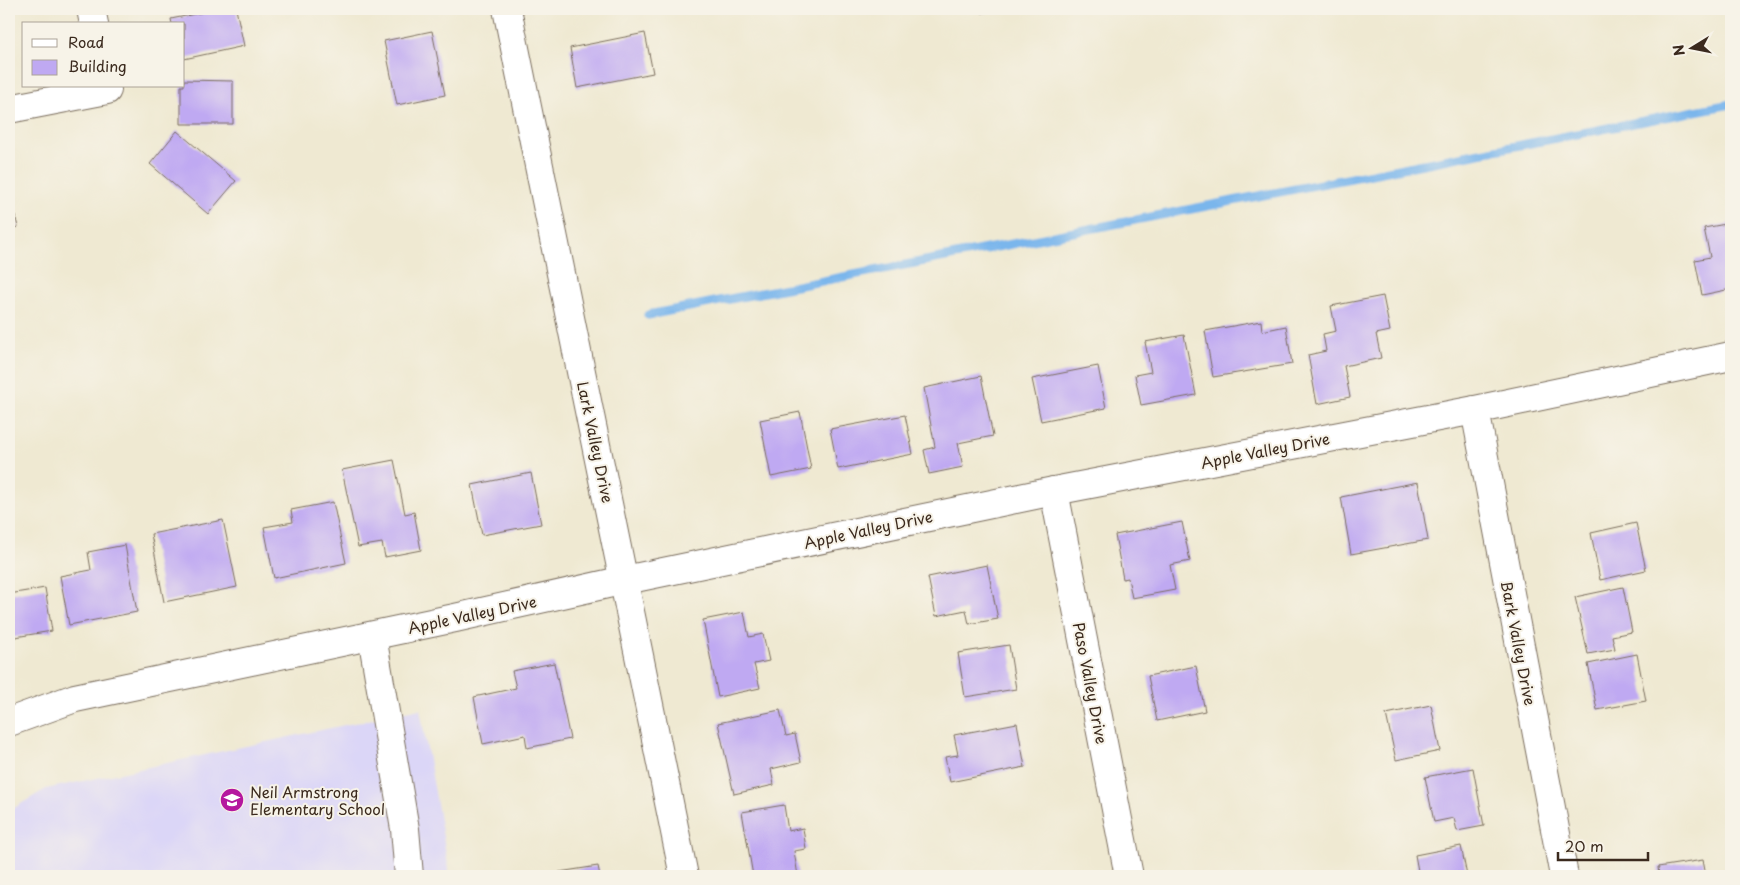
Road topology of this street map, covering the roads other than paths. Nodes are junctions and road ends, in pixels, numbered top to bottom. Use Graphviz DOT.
graph roads {
  1 [pos="91,9"];
  2 [pos="507,9"];
  3 [pos="94,22"];
  4 [pos="107,88"];
  5 [pos="9,109"];
  6 [pos="1731,356"];
  7 [pos="1474,410"];
  8 [pos="1054,490"];
  9 [pos="624,580"];
  10 [pos="372,636"];
  11 [pos="9,722"];
  12 [pos="410,876"];
  13 [pos="684,876"];
  14 [pos="1129,876"];
  15 [pos="1564,876"];
  1 -- 3 [label="street"];
  2 -- 9 [label="street, Lark Valley Drive"];
  4 -- 5 [label="street"];
  6 -- 7 [label="street, Apple Valley Drive"];
  7 -- 8 [label="street, Apple Valley Drive"];
  7 -- 15 [label="street, Bark Valley Drive"];
  8 -- 9 [label="street, Apple Valley Drive"];
  8 -- 14 [label="street, Paso Valley Drive"];
  9 -- 10 [label="street, Apple Valley Drive"];
  9 -- 13 [label="street, Lark Valley Drive"];
  10 -- 11 [label="street, Apple Valley Drive"];
  10 -- 12 [label="street"];
}
